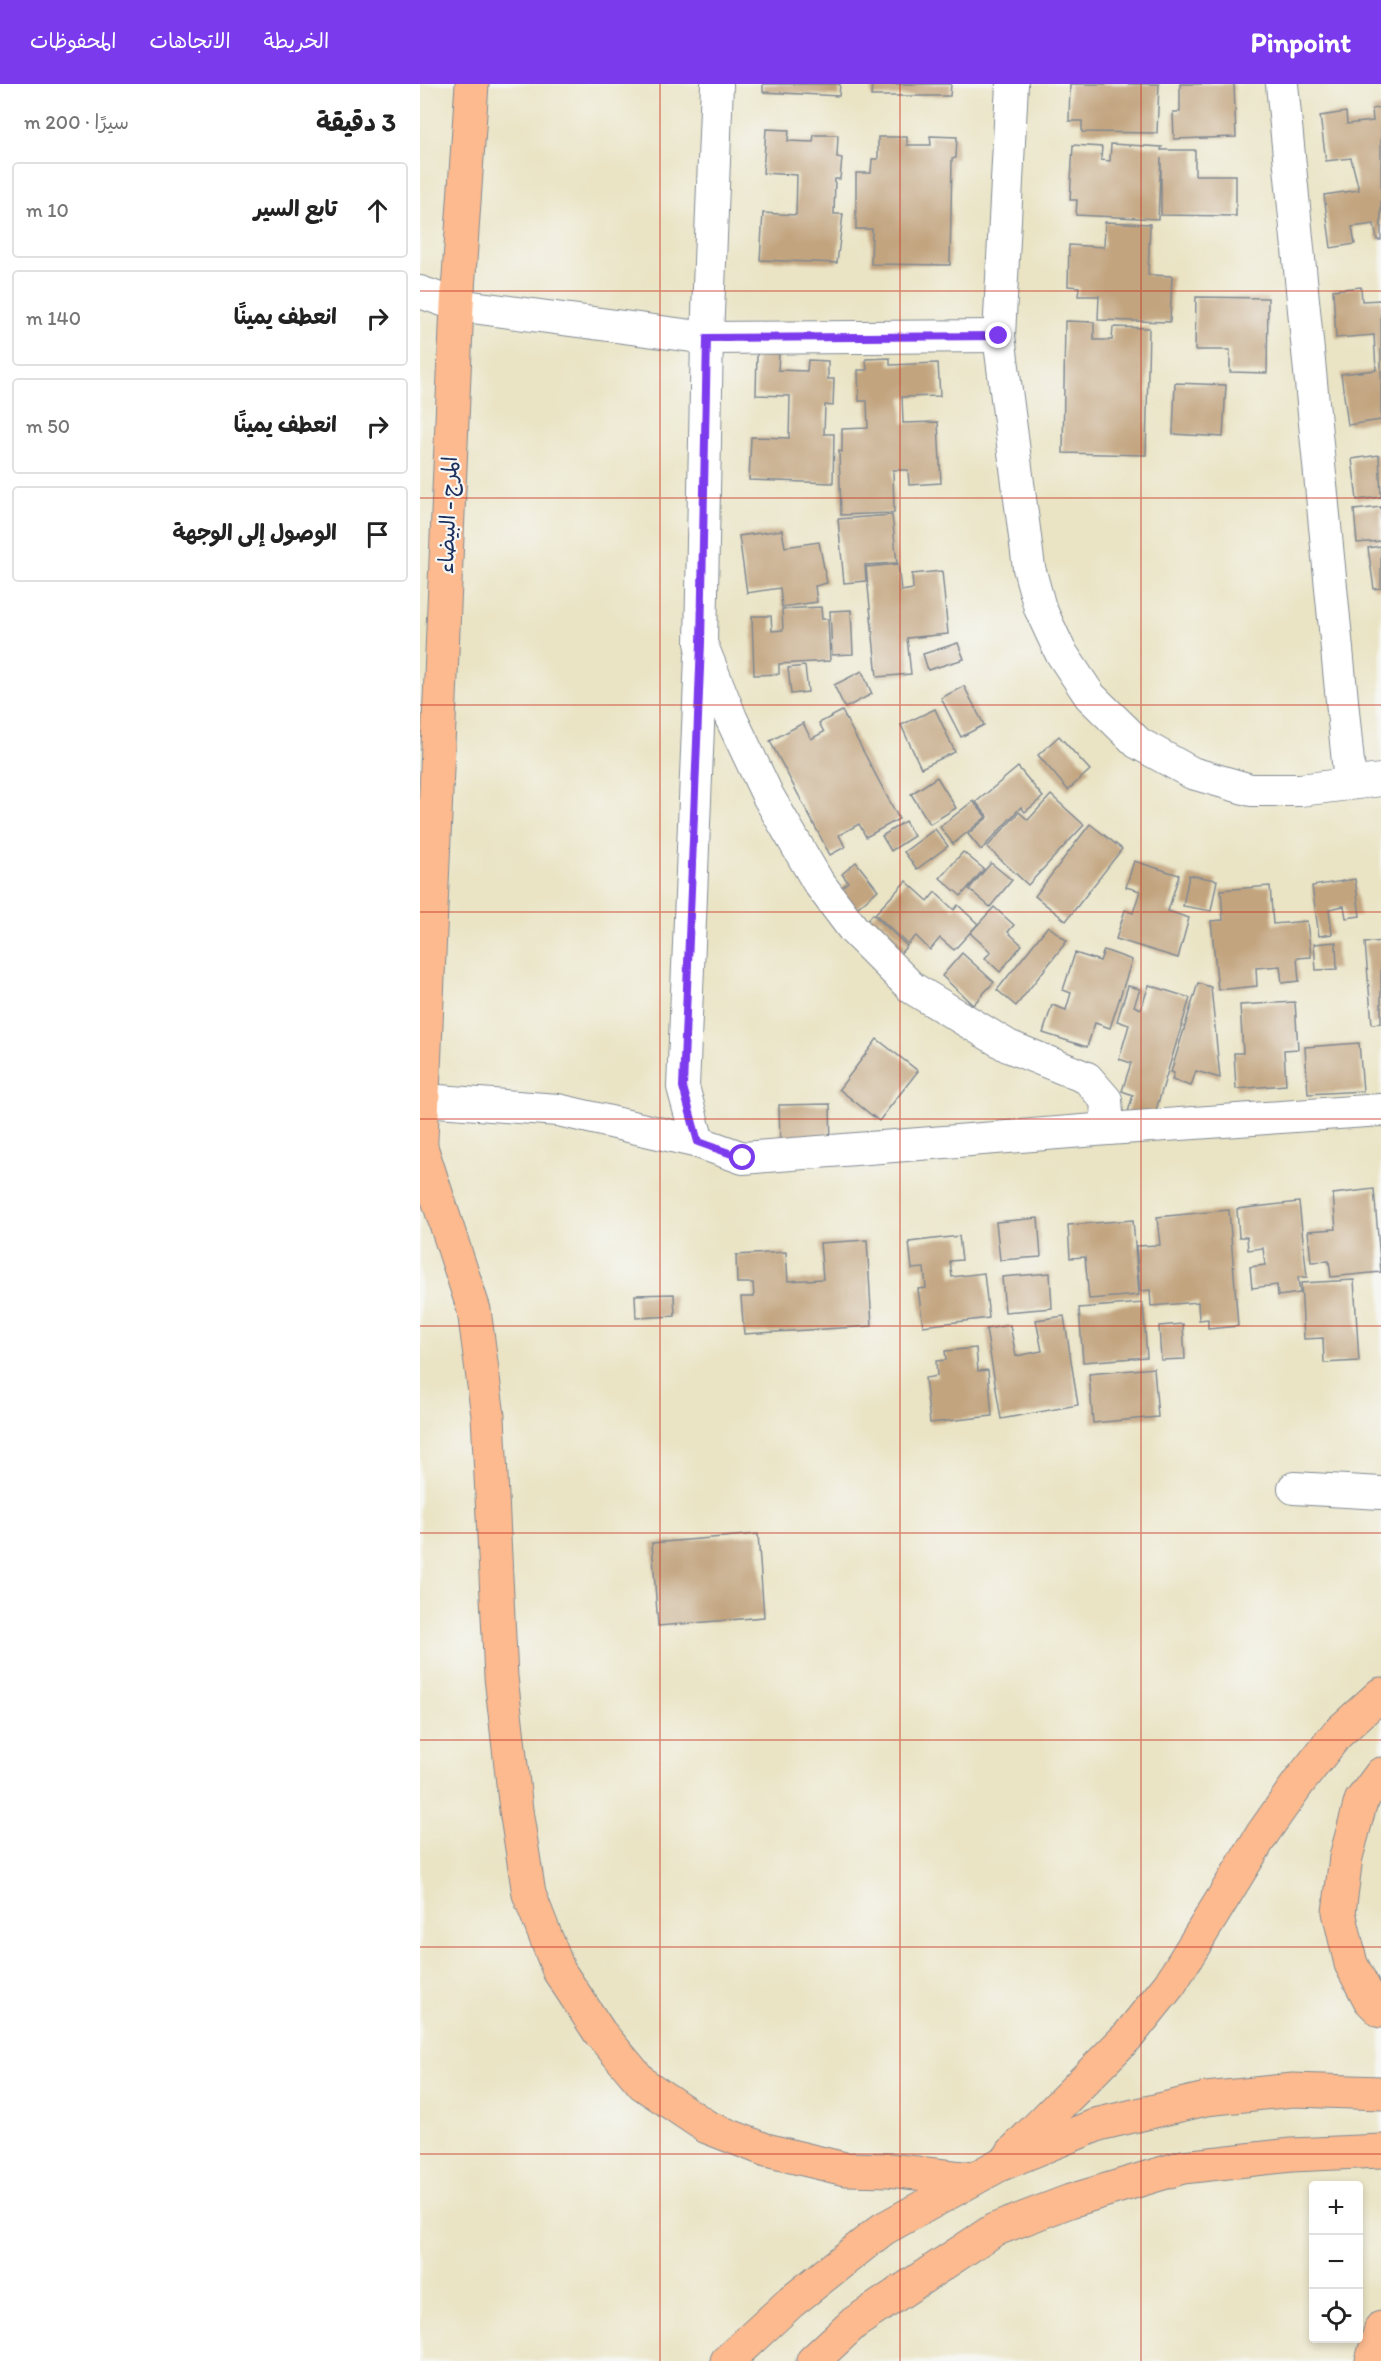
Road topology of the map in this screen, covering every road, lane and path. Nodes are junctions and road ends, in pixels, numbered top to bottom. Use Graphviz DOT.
graph roads {
  1 [pos="472,84"];
  2 [pos="717,84"];
  3 [pos="1012,84"];
  4 [pos="1282,84"];
  5 [pos="420,292"];
  6 [pos="457,305"];
  7 [pos="999,336"];
  8 [pos="707,338"];
  9 [pos="701,643"];
  10 [pos="1381,780"];
  11 [pos="1350,783"];
  12 [pos="425,1100"];
  13 [pos="1381,1110"];
  14 [pos="1108,1129"];
  15 [pos="698,1142"];
  16 [pos="420,1155"];
  17 [pos="1294,1488"];
  18 [pos="1381,1493"];
  19 [pos="1381,1694"];
  20 [pos="1381,1774"];
  21 [pos="1381,2011"];
  22 [pos="1381,2093"];
  23 [pos="1381,2151"];
  24 [pos="986,2172"];
  25 [pos="1381,2328"];
  26 [pos="727,2361"];
  27 [pos="813,2361"];
  28 [pos="1372,2361"];
  1 -- 6 [label="main road, المرج - البيضاء"];
  2 -- 8 [label="street"];
  3 -- 7 [label="street"];
  4 -- 11 [label="street"];
  5 -- 6 [label="street"];
  6 -- 8 [label="street"];
  6 -- 12 [label="main road, المرج - البيضاء"];
  7 -- 8 [label="street"];
  7 -- 11 [label="street"];
  8 -- 9 [label="street"];
  9 -- 14 [label="street"];
  9 -- 15 [label="street"];
  10 -- 11 [label="street"];
  12 -- 15 [label="street"];
  12 -- 16 [label="main road, المرج - البيضاء"];
  13 -- 14 [label="street"];
  14 -- 15 [label="street"];
  16 -- 24 [label="main road"];
  17 -- 18 [label="street"];
  19 -- 24 [label="main road"];
  20 -- 21 [label="main road"];
  22 -- 24 [label="main road"];
  23 -- 27 [label="main road"];
  24 -- 26 [label="main road"];
  25 -- 28 [label="main road"];
}
